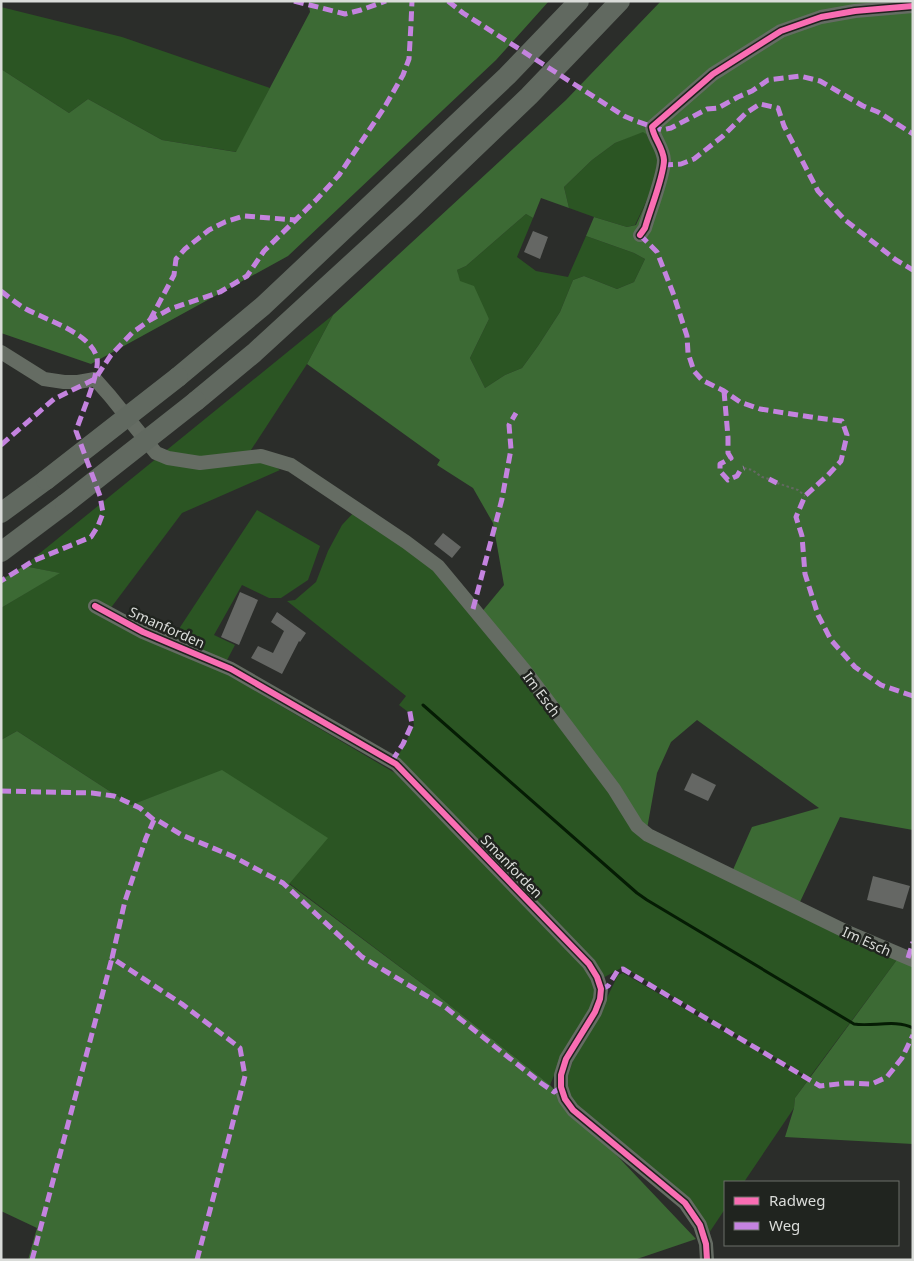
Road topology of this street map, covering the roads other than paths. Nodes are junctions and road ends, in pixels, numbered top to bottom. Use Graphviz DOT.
graph roads {
  1 [pos="579,1"];
  2 [pos="620,1"];
  3 [pos="913,6"];
  4 [pos="640,235"];
  5 [pos="1,352"];
  6 [pos="1,513"];
  7 [pos="1,552"];
  8 [pos="95,606"];
  9 [pos="913,960"];
  10 [pos="707,1260"];
  1 -- 6 [label="highway, bridge"];
  2 -- 7 [label="highway, bridge"];
  3 -- 4 [label="street"];
  5 -- 9 [label="street, Im Esch"];
  8 -- 10 [label="street, Smanforden"];
}
